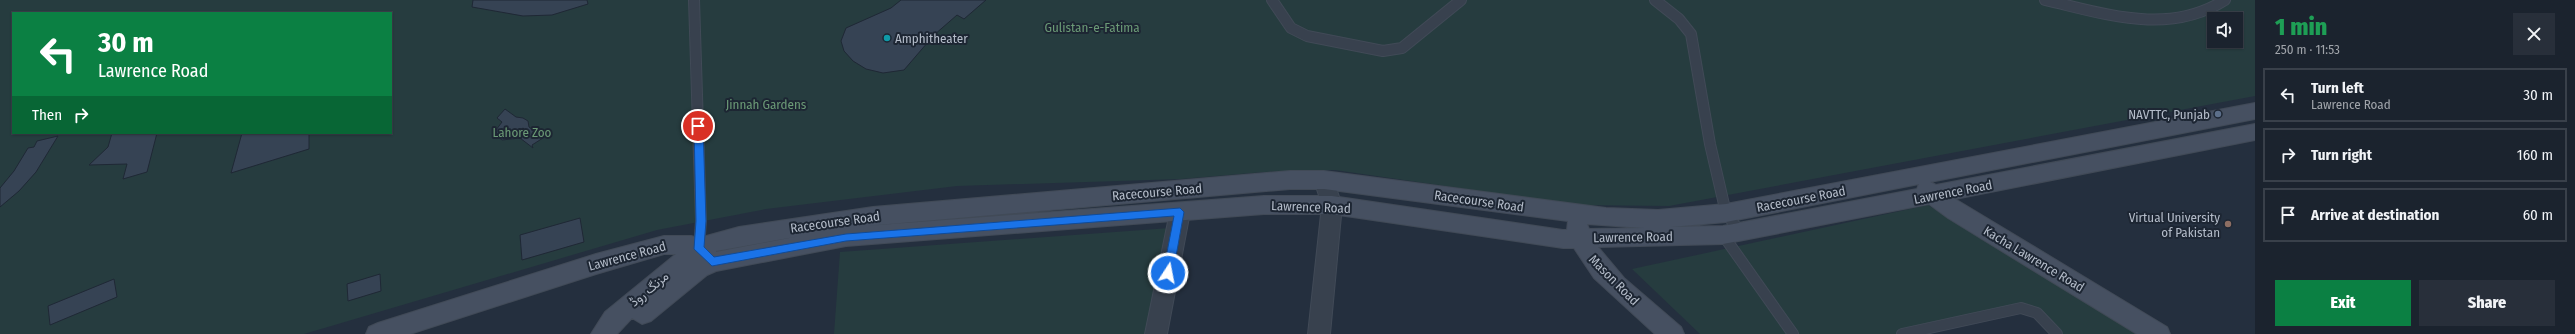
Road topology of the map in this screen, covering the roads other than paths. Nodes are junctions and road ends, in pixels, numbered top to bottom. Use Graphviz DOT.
graph roads {
  1 [pos="694,0"];
  2 [pos="1272,0"];
  3 [pos="1461,0"];
  4 [pos="1655,0"];
  5 [pos="2045,0"];
  6 [pos="2225,0"];
  7 [pos="2255,111"];
  8 [pos="2255,132"];
  9 [pos="1915,177"];
  10 [pos="1324,180"];
  11 [pos="1933,196"];
  12 [pos="1332,205"];
  13 [pos="1180,212"];
  14 [pos="1726,213"];
  15 [pos="1575,215"];
  16 [pos="1732,234"];
  17 [pos="1579,238"];
  18 [pos="641,252"];
  19 [pos="705,255"];
  20 [pos="664,276"];
  21 [pos="378,334"];
  22 [pos="603,334"];
  23 [pos="615,334"];
  24 [pos="1156,334"];
  25 [pos="1319,334"];
  26 [pos="1672,334"];
  27 [pos="1793,334"];
  28 [pos="1902,334"];
  29 [pos="2057,334"];
  30 [pos="2158,334"];
  1 -- 19 [label="lane"];
  2 -- 3 [label="lane"];
  4 -- 14 [label="lane"];
  5 -- 6 [label="lane"];
  7 -- 9 [label="main road, Racecourse Road"];
  8 -- 11 [label="main road, Lawrence Road"];
  9 -- 11 [label="main road, Kacha Lawrence Road"];
  9 -- 14 [label="main road, Racecourse Road"];
  10 -- 12 [label="street"];
  10 -- 15 [label="main road, Racecourse Road"];
  10 -- 19 [label="main road, Racecourse Road"];
  11 -- 16 [label="main road, Lawrence Road"];
  11 -- 30 [label="main road, Kacha Lawrence Road"];
  12 -- 13 [label="main road, Lawrence Road"];
  12 -- 17 [label="main road, Lawrence Road"];
  12 -- 25 [label="street"];
  13 -- 19 [label="main road, Lawrence Road"];
  13 -- 24 [label="street"];
  14 -- 15 [label="main road, Racecourse Road"];
  14 -- 16 [label="lane"];
  15 -- 17 [label="main road, Mason Road"];
  16 -- 17 [label="main road, Lawrence Road"];
  16 -- 27 [label="lane"];
  17 -- 26 [label="main road, Mason Road"];
  18 -- 19 [label="main road, Lawrence Road"];
  18 -- 20 [label="main road"];
  18 -- 21 [label="main road, Lawrence Road"];
  19 -- 20 [label="main road, مزنگ روڈ"];
  19 -- 23 [label="main road, مزنگ روڈ"];
  20 -- 22 [label="main road, مزنگ روڈ"];
  28 -- 29 [label="lane"];
}
